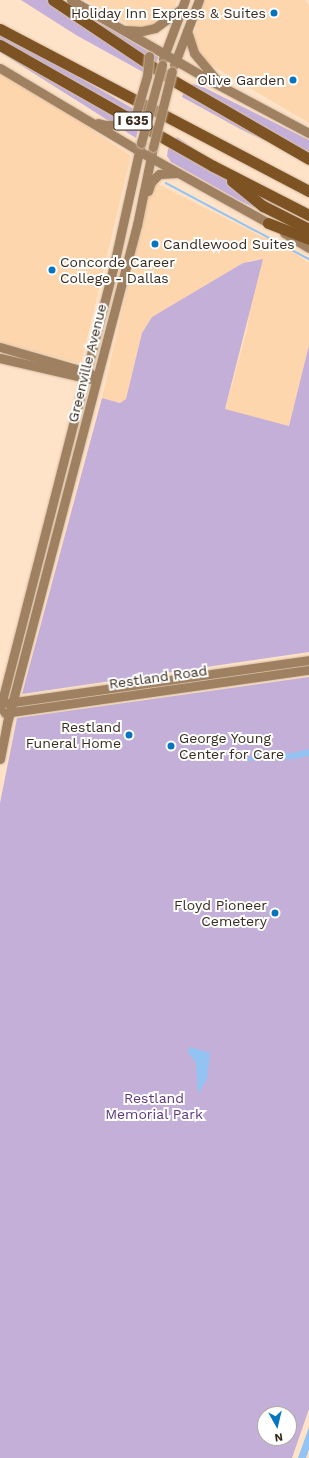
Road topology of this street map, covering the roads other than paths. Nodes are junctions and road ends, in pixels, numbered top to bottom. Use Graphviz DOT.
graph roads {
  1 [pos="52,0"];
  2 [pos="71,0"];
  3 [pos="199,0"];
  4 [pos="184,4"];
  5 [pos="0,29"];
  6 [pos="123,30"];
  7 [pos="187,31"];
  8 [pos="144,43"];
  9 [pos="0,45"];
  10 [pos="164,54"];
  11 [pos="175,61"];
  12 [pos="0,68"];
  13 [pos="221,86"];
  14 [pos="193,92"];
  15 [pos="88,119"];
  16 [pos="309,133"];
  17 [pos="140,147"];
  18 [pos="309,151"];
  19 [pos="151,157"];
  20 [pos="309,159"];
  21 [pos="213,166"];
  22 [pos="183,174"];
  23 [pos="309,191"];
  24 [pos="141,205"];
  25 [pos="309,215"];
  26 [pos="268,223"];
  27 [pos="309,230"];
  28 [pos="309,239"];
  29 [pos="309,248"];
  30 [pos="109,282"];
  31 [pos="121,285"];
  32 [pos="0,347"];
  33 [pos="0,358"];
  34 [pos="85,375"];
  35 [pos="98,378"];
  36 [pos="48,521"];
  37 [pos="59,524"];
  38 [pos="309,660"];
  39 [pos="309,670"];
  40 [pos="13,702"];
  41 [pos="0,705"];
  42 [pos="10,712"];
  43 [pos="0,714"];
  44 [pos="0,758"];
  1 -- 14 [label="highway"];
  2 -- 6 [label="main road"];
  3 -- 7 [label="main road, Greenville Avenue"];
  4 -- 6 [label="main road"];
  4 -- 10 [label="main road, Greenville Avenue"];
  5 -- 23 [label="highway"];
  6 -- 8 [label="main road"];
  7 -- 11 [label="main road, Greenville Avenue"];
  7 -- 13 [label="main road"];
  8 -- 10 [label="main road"];
  8 -- 15 [label="main road, bridge"];
  9 -- 21 [label="highway, I 635"];
  10 -- 11 [label="main road"];
  10 -- 17 [label="main road, Greenville Avenue, bridge"];
  11 -- 13 [label="main road"];
  11 -- 19 [label="main road, Greenville Avenue, bridge"];
  12 -- 15 [label="main road"];
  13 -- 16 [label="main road"];
  14 -- 18 [label="highway"];
  14 -- 20 [label="highway"];
  15 -- 17 [label="main road"];
  17 -- 19 [label="main road"];
  17 -- 30 [label="main road, Greenville Avenue"];
  19 -- 22 [label="main road"];
  19 -- 24 [label="main road, Greenville Avenue"];
  21 -- 25 [label="highway, I 635"];
  21 -- 27 [label="highway"];
  22 -- 24 [label="main road"];
  22 -- 26 [label="main road"];
  24 -- 31 [label="main road, Greenville Avenue"];
  26 -- 28 [label="highway"];
  26 -- 29 [label="main road"];
  30 -- 31 [label="main road"];
  30 -- 34 [label="main road, Greenville Avenue"];
  31 -- 35 [label="main road, Greenville Avenue"];
  32 -- 34 [label="main road"];
  33 -- 34 [label="main road"];
  34 -- 35 [label="main road"];
  34 -- 36 [label="main road, Greenville Avenue"];
  35 -- 37 [label="main road, Greenville Avenue"];
  36 -- 37 [label="main road"];
  36 -- 41 [label="main road, Greenville Avenue"];
  37 -- 40 [label="main road, Greenville Avenue"];
  38 -- 40 [label="main road, Restland Road"];
  39 -- 42 [label="main road, Restland Road"];
  40 -- 41 [label="main road, Restland Road"];
  40 -- 42 [label="main road, Greenville Avenue"];
  42 -- 43 [label="main road, Restland Road"];
  42 -- 44 [label="main road, Greenville Avenue"];
}
